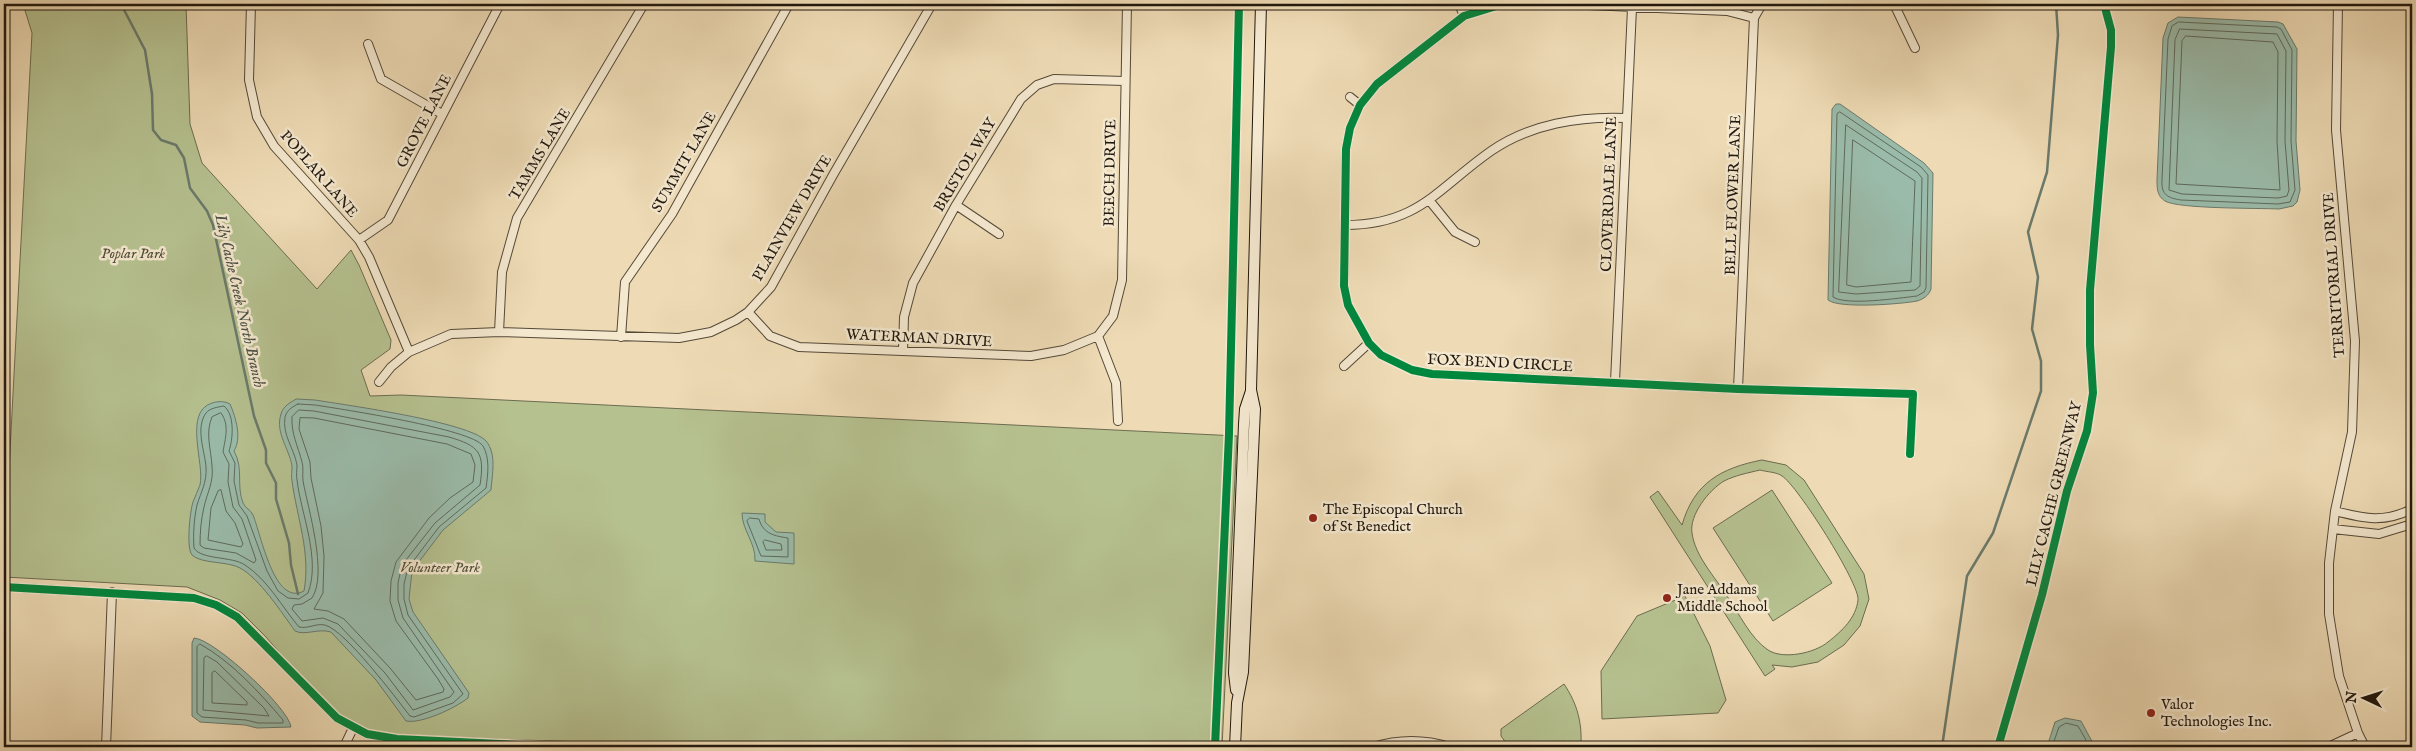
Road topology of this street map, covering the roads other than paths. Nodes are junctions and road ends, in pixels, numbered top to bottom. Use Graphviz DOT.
graph roads {
  1 [pos="251,4"];
  2 [pos="500,4"];
  3 [pos="644,4"];
  4 [pos="789,4"];
  5 [pos="932,4"];
  6 [pos="1127,4"];
  7 [pos="1261,4"];
  8 [pos="1458,4"];
  9 [pos="1503,4"];
  10 [pos="1565,4"];
  11 [pos="1762,4"];
  12 [pos="1894,4"];
  13 [pos="2338,4"];
  14 [pos="1632,8"];
  15 [pos="1464,16"];
  16 [pos="1754,18"];
  17 [pos="368,44"];
  18 [pos="1915,48"];
  19 [pos="1125,81"];
  20 [pos="1350,97"];
  21 [pos="1360,105"];
  22 [pos="442,114"];
  23 [pos="1626,118"];
  24 [pos="1429,200"];
  25 [pos="956,205"];
  26 [pos="1345,225"];
  27 [pos="999,234"];
  28 [pos="359,240"];
  29 [pos="1475,242"];
  30 [pos="748,312"];
  31 [pos="499,332"];
  32 [pos="1098,336"];
  33 [pos="621,337"];
  34 [pos="1369,343"];
  35 [pos="903,351"];
  36 [pos="409,352"];
  37 [pos="1344,366"];
  38 [pos="379,382"];
  39 [pos="1615,382"];
  40 [pos="1738,389"];
  41 [pos="1118,421"];
  42 [pos="1910,454"];
  43 [pos="2412,509"];
  44 [pos="2335,511"];
  45 [pos="2412,524"];
  46 [pos="2333,529"];
  47 [pos="4,587"];
  48 [pos="112,592"];
  49 [pos="353,728"];
  50 [pos="2358,733"];
  51 [pos="106,747"];
  52 [pos="344,747"];
  53 [pos="560,747"];
  54 [pos="1235,747"];
  55 [pos="1373,747"];
  56 [pos="1450,747"];
  57 [pos="2328,747"];
  58 [pos="2365,747"];
  1 -- 28 [label="street, POPLAR LANE"];
  2 -- 22 [label="street, GROVE LANE"];
  3 -- 31 [label="street, TAMMS LANE"];
  4 -- 33 [label="street, SUMMIT LANE"];
  5 -- 30 [label="street, PLAINVIEW DRIVE"];
  6 -- 19 [label="street, BEECH DRIVE"];
  7 -- 54 [label="street"];
  8 -- 15 [label="street"];
  9 -- 15 [label="street, FOX BEND CIRCLE"];
  10 -- 14 [label="street"];
  11 -- 16 [label="street, BELL FLOWER LANE"];
  12 -- 18 [label="street"];
  13 -- 44 [label="street, TERRITORIAL DRIVE"];
  14 -- 16 [label="street"];
  14 -- 23 [label="street, CLOVERDALE LANE"];
  15 -- 21 [label="street, FOX BEND CIRCLE"];
  16 -- 40 [label="street, BELL FLOWER LANE"];
  17 -- 22 [label="street"];
  19 -- 25 [label="street, BRISTOL WAY"];
  19 -- 32 [label="street, BEECH DRIVE"];
  20 -- 21 [label="street"];
  21 -- 26 [label="street, FOX BEND CIRCLE"];
  22 -- 28 [label="street, GROVE LANE"];
  23 -- 24 [label="street"];
  23 -- 39 [label="street, CLOVERDALE LANE"];
  24 -- 26 [label="street"];
  24 -- 29 [label="street"];
  25 -- 27 [label="street"];
  25 -- 35 [label="street, BRISTOL WAY"];
  26 -- 34 [label="street, FOX BEND CIRCLE"];
  28 -- 36 [label="street, POPLAR LANE"];
  30 -- 33 [label="street, PLAINVIEW DRIVE"];
  30 -- 35 [label="street, WATERMAN DRIVE"];
  31 -- 33 [label="street, PLAINVIEW DRIVE"];
  31 -- 36 [label="street, PLAINVIEW DRIVE"];
  32 -- 35 [label="street, WATERMAN DRIVE"];
  32 -- 41 [label="street"];
  34 -- 37 [label="street"];
  34 -- 39 [label="street, FOX BEND CIRCLE"];
  36 -- 38 [label="street, PLAINVIEW DRIVE"];
  39 -- 40 [label="street, FOX BEND CIRCLE"];
  40 -- 42 [label="street, FOX BEND CIRCLE"];
  43 -- 44 [label="street"];
  44 -- 46 [label="street, TERRITORIAL DRIVE"];
  45 -- 46 [label="street"];
  46 -- 50 [label="street, TERRITORIAL DRIVE"];
  47 -- 48 [label="street"];
  48 -- 49 [label="street"];
  48 -- 51 [label="street"];
  49 -- 52 [label="street"];
  49 -- 53 [label="street"];
  50 -- 57 [label="street"];
  50 -- 58 [label="street, TERRITORIAL DRIVE"];
  55 -- 56 [label="street"];
}
